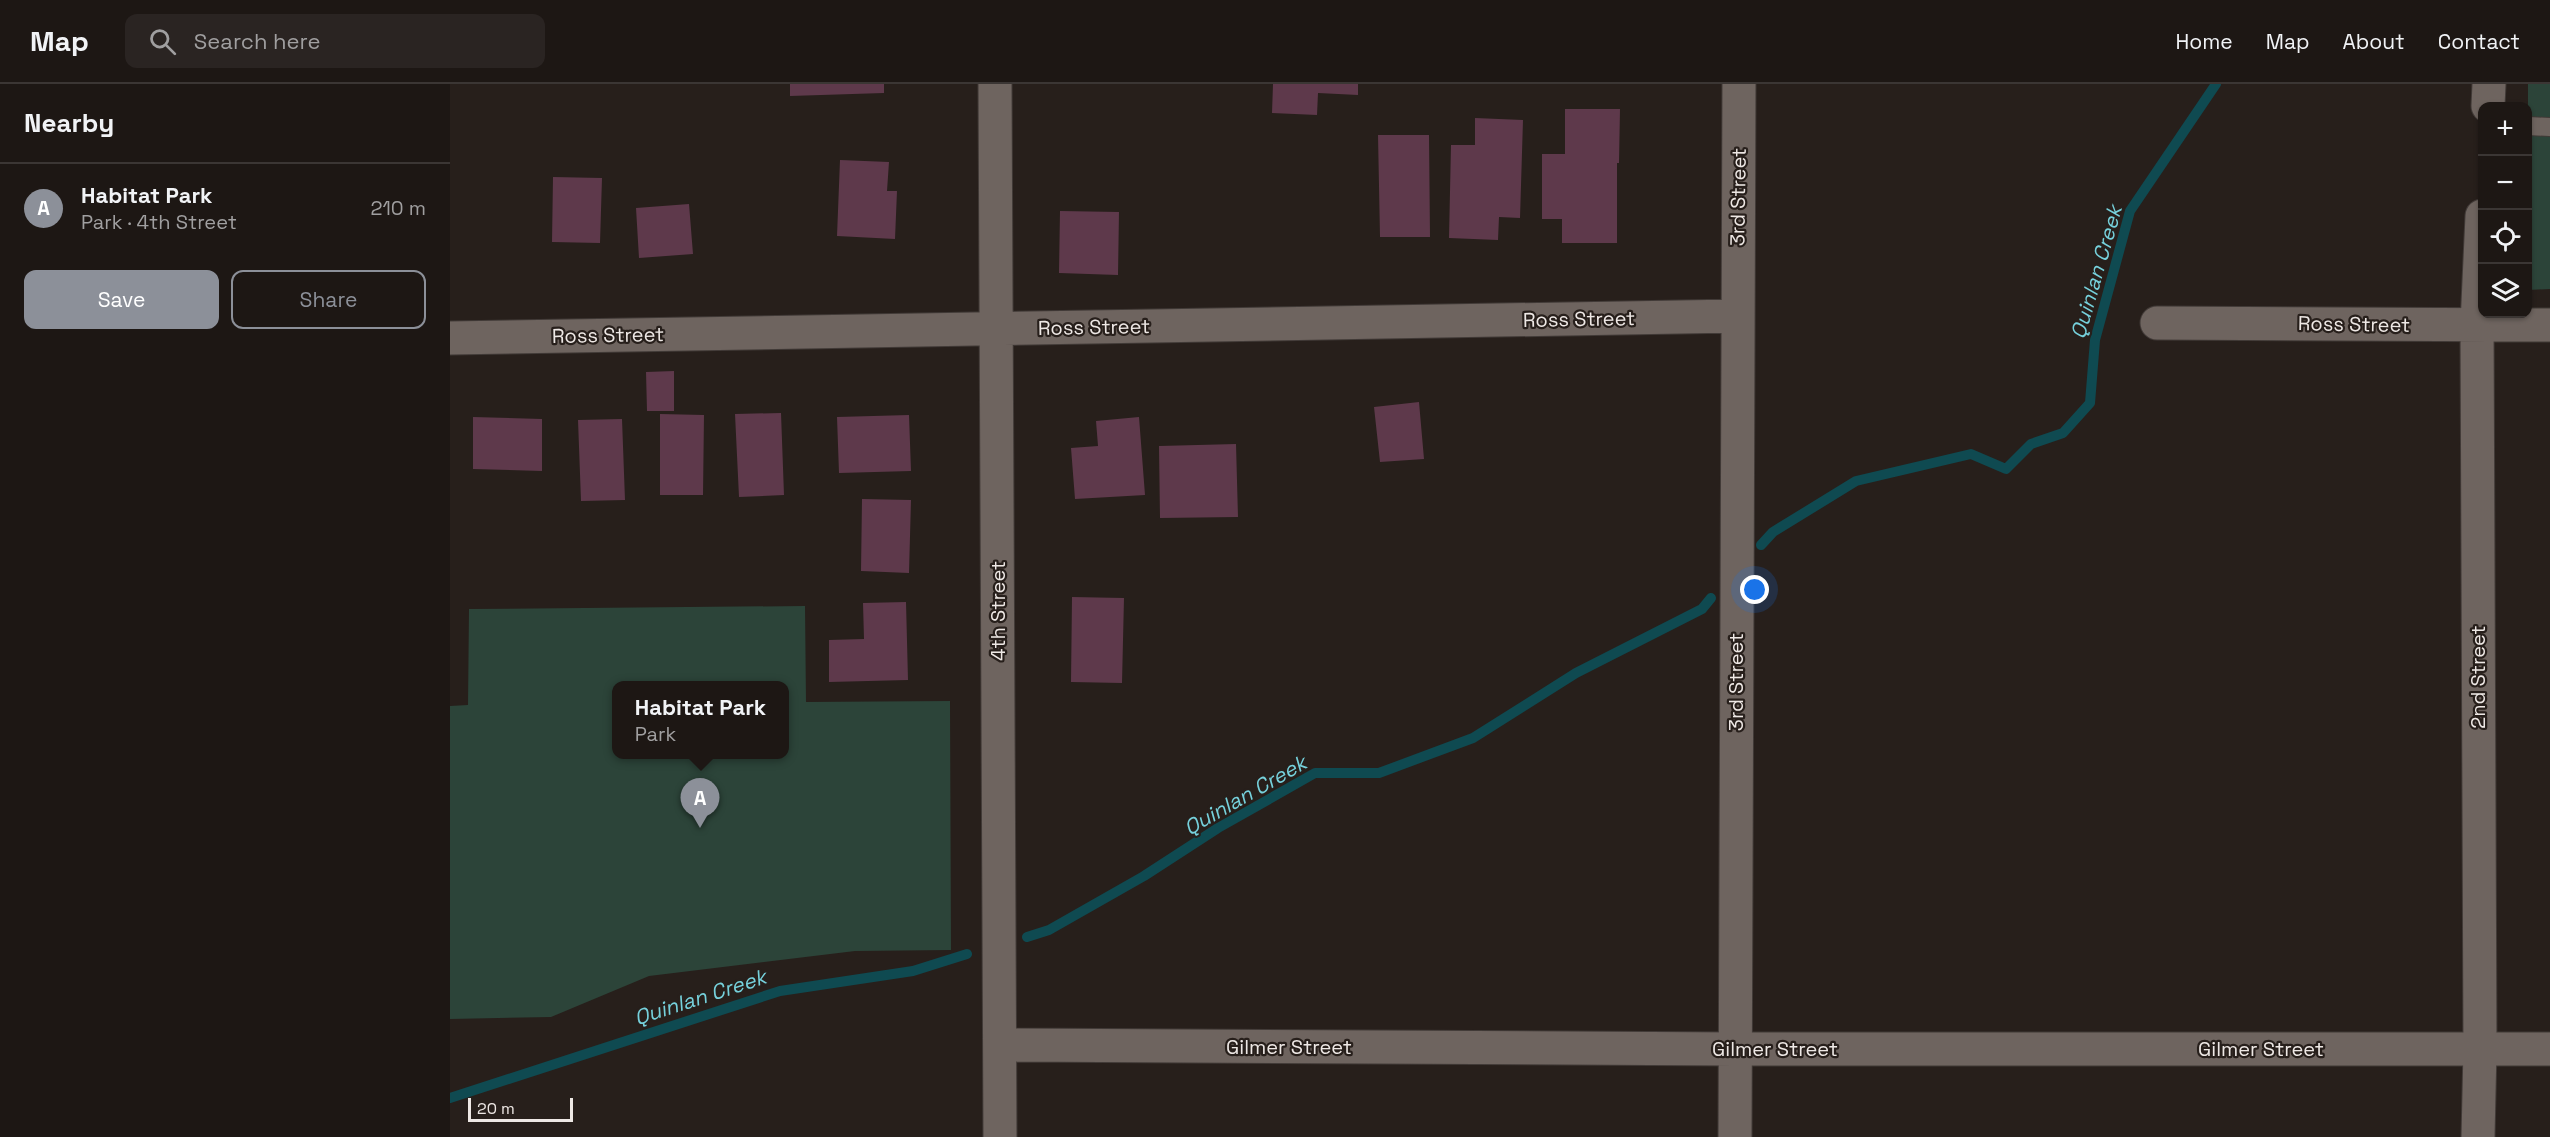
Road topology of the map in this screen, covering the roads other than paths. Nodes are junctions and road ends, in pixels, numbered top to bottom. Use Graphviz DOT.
graph roads {
  1 [pos="995,84"];
  2 [pos="1739,84"];
  3 [pos="2489,84"];
  4 [pos="2488,102"];
  5 [pos="2532,126"];
  6 [pos="2550,127"];
  7 [pos="2480,264"];
  8 [pos="1737,316"];
  9 [pos="2157,323"];
  10 [pos="2550,325"];
  11 [pos="2477,326"];
  12 [pos="996,329"];
  13 [pos="450,338"];
  14 [pos="1000,1045"];
  15 [pos="1735,1049"];
  16 [pos="2480,1049"];
  17 [pos="2550,1049"];
  18 [pos="1000,1137"];
  19 [pos="1735,1137"];
  20 [pos="2478,1137"];
  1 -- 12 [label="street, 4th Street"];
  2 -- 8 [label="street, 3rd Street"];
  3 -- 4 [label="street"];
  5 -- 6 [label="lane"];
  7 -- 11 [label="street, 2nd Street"];
  8 -- 12 [label="street, Ross Street"];
  8 -- 15 [label="street, 3rd Street"];
  9 -- 11 [label="street, Ross Street"];
  10 -- 11 [label="street, Ross Street"];
  11 -- 16 [label="street, 2nd Street"];
  12 -- 13 [label="street, Ross Street"];
  12 -- 14 [label="street, 4th Street"];
  14 -- 15 [label="street, Gilmer Street"];
  14 -- 18 [label="street, 4th Street"];
  15 -- 16 [label="street, Gilmer Street"];
  15 -- 19 [label="street, 3rd Street"];
  16 -- 17 [label="street, Gilmer Street"];
  16 -- 20 [label="street, 2nd Street"];
}
